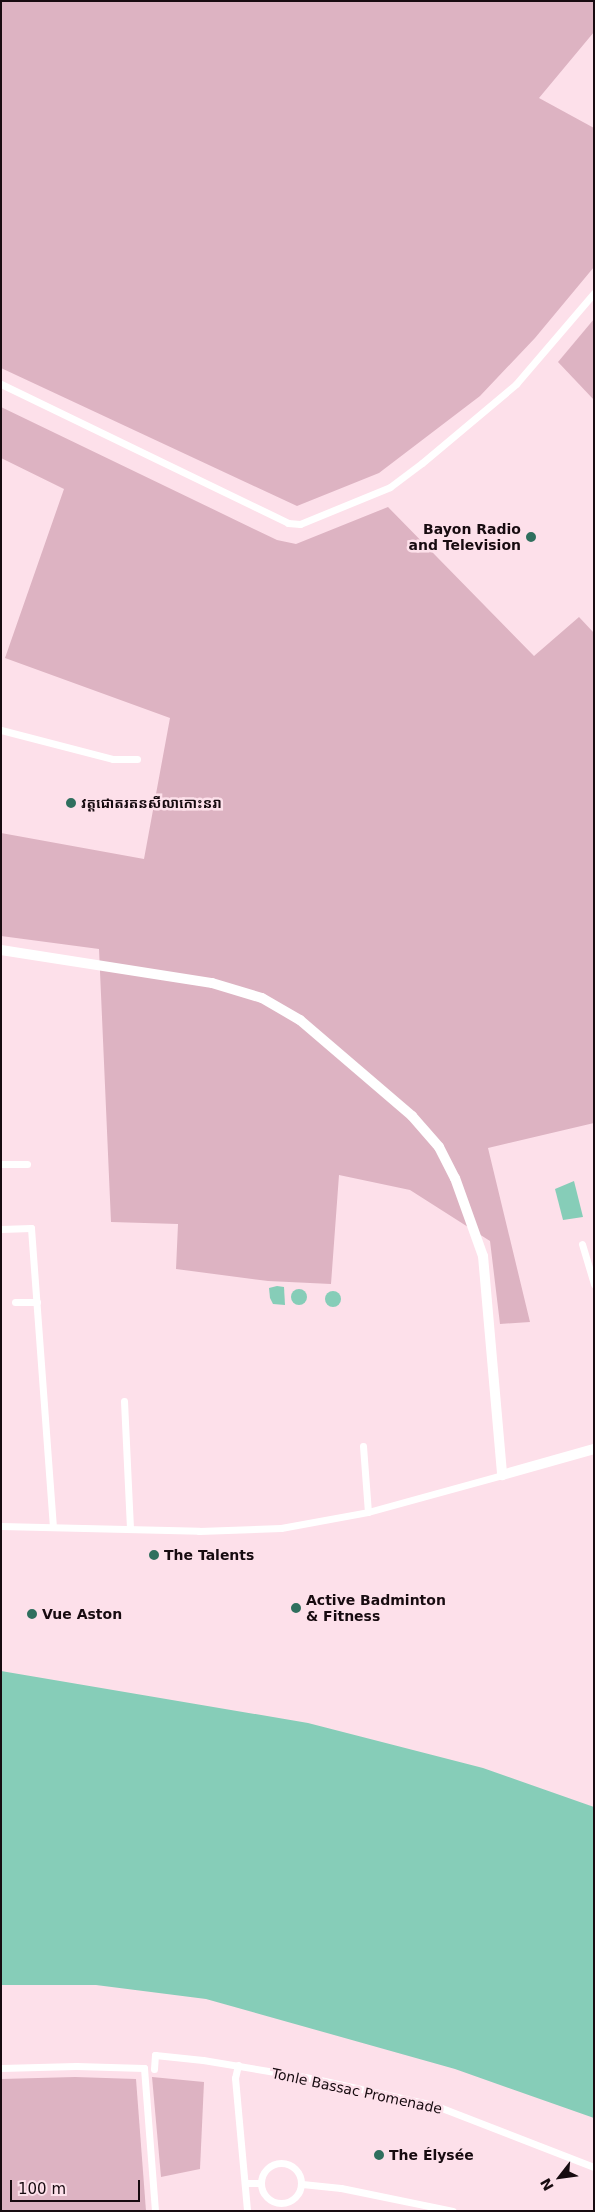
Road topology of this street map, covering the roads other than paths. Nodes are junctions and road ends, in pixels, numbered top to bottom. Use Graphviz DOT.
graph roads {
  1 [pos="594,293"];
  2 [pos="1,384"];
  3 [pos="1,730"];
  4 [pos="137,759"];
  5 [pos="1,950"];
  6 [pos="1,1164"];
  7 [pos="27,1164"];
  8 [pos="1,1229"];
  9 [pos="582,1244"];
  10 [pos="594,1284"];
  11 [pos="15,1302"];
  12 [pos="37,1302"];
  13 [pos="124,1401"];
  14 [pos="363,1446"];
  15 [pos="594,1449"];
  16 [pos="502,1475"];
  17 [pos="368,1512"];
  18 [pos="1,1526"];
  19 [pos="53,1526"];
  20 [pos="130,1527"];
  21 [pos="238,2065"];
  22 [pos="1,2068"];
  23 [pos="154,2068"];
  24 [pos="594,2167"];
  25 [pos="245,2183"];
  26 [pos="261,2183"];
  27 [pos="302,2184"];
  28 [pos="155,2211"];
  29 [pos="247,2211"];
  30 [pos="453,2211"];
  1 -- 2 [label="street"];
  3 -- 4 [label="street"];
  5 -- 16 [label="street"];
  6 -- 7 [label="street"];
  8 -- 12 [label="street"];
  9 -- 10 [label="street"];
  11 -- 12 [label="street"];
  12 -- 19 [label="street"];
  13 -- 20 [label="street"];
  14 -- 17 [label="street"];
  15 -- 16 [label="street"];
  16 -- 17 [label="street"];
  17 -- 20 [label="street"];
  18 -- 19 [label="street"];
  19 -- 20 [label="street"];
  21 -- 23 [label="street, Tonle Bassac Promenade"];
  21 -- 24 [label="street, Tonle Bassac Promenade"];
  21 -- 25 [label="street"];
  22 -- 28 [label="street"];
  25 -- 26 [label="street"];
  25 -- 29 [label="street"];
  26 -- 27 [label="street"];
  26 -- 27 [label="street"];
  27 -- 30 [label="street"];
}
